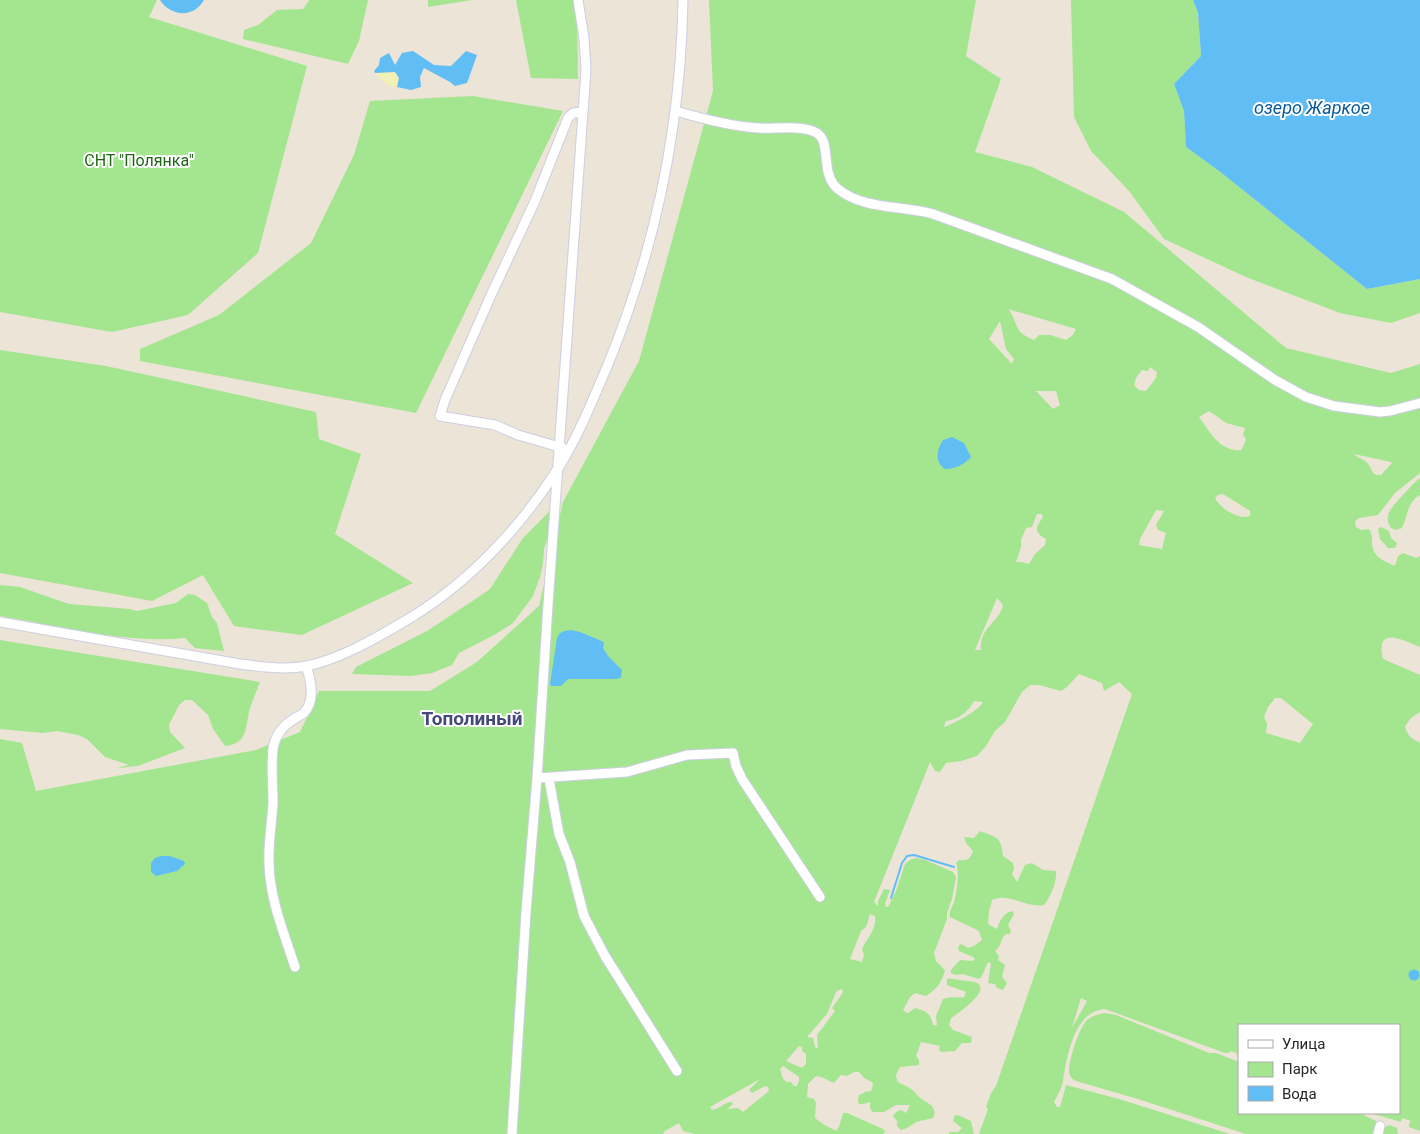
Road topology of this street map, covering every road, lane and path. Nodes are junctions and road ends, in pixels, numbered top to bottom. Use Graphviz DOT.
graph roads {
  1 [pos="578,0"];
  2 [pos="683,0"];
  3 [pos="676,111"];
  4 [pos="583,112"];
  5 [pos="1420,403"];
  6 [pos="560,446"];
  7 [pos="569,449"];
  8 [pos="558,468"];
  9 [pos="0,622"];
  10 [pos="306,666"];
  11 [pos="537,778"];
  12 [pos="550,778"];
  13 [pos="820,896"];
  14 [pos="295,967"];
  15 [pos="676,1071"];
  16 [pos="512,1134"];
  1 -- 4 [label="street"];
  2 -- 3 [label="street"];
  3 -- 5 [label="street"];
  3 -- 7 [label="street"];
  4 -- 6 [label="street"];
  4 -- 6 [label="street"];
  6 -- 7 [label="street"];
  6 -- 8 [label="street"];
  7 -- 8 [label="street"];
  8 -- 10 [label="street"];
  8 -- 11 [label="street"];
  9 -- 10 [label="street"];
  10 -- 14 [label="street"];
  11 -- 12 [label="street"];
  11 -- 16 [label="street"];
  12 -- 13 [label="street"];
  12 -- 15 [label="street"];
}
